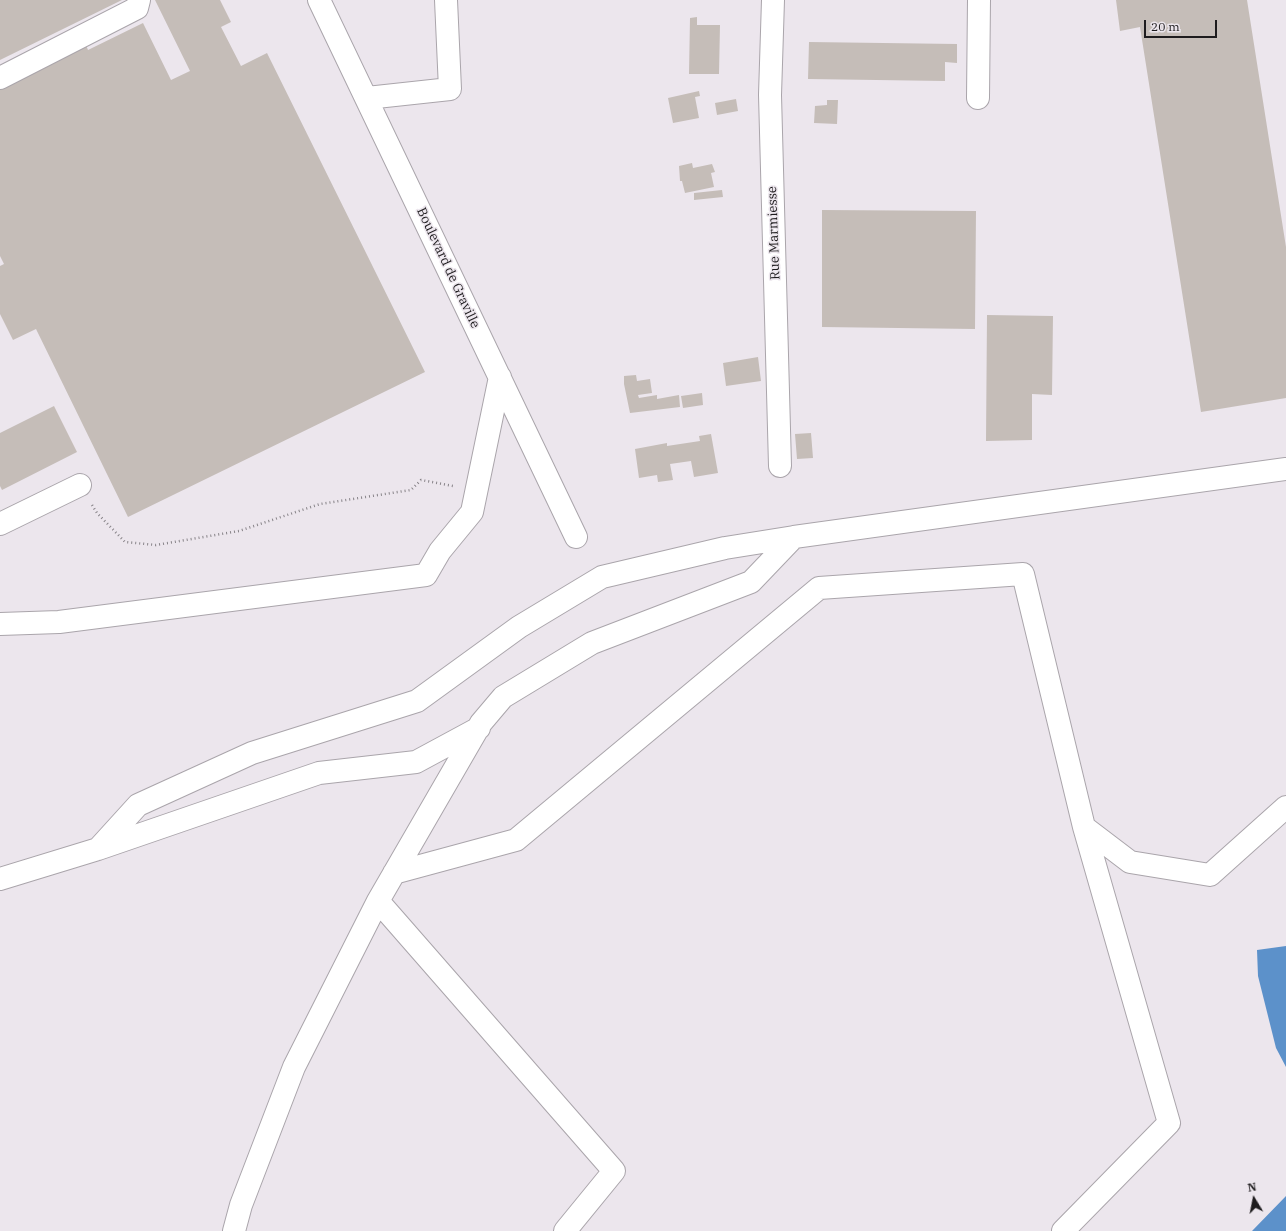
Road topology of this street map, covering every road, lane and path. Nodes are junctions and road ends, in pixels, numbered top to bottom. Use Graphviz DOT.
graph roads {
  1 [pos="139,0"];
  2 [pos="319,0"];
  3 [pos="446,0"];
  4 [pos="773,0"];
  5 [pos="980,0"];
  6 [pos="0,78"];
  7 [pos="367,98"];
  8 [pos="978,98"];
  9 [pos="500,377"];
  10 [pos="780,466"];
  11 [pos="1286,469"];
  12 [pos="80,485"];
  13 [pos="477,485"];
  14 [pos="0,524"];
  15 [pos="576,537"];
  16 [pos="794,537"];
  17 [pos="0,624"];
  18 [pos="479,728"];
  19 [pos="1286,807"];
  20 [pos="1084,827"];
  21 [pos="98,849"];
  22 [pos="394,873"];
  23 [pos="0,879"];
  24 [pos="378,901"];
  25 [pos="234,1231"];
  26 [pos="564,1231"];
  27 [pos="1063,1231"];
  1 -- 6 [label="street"];
  2 -- 7 [label="street, Boulevard de Graville"];
  3 -- 7 [label="street"];
  4 -- 10 [label="street, Rue Marmiesse"];
  5 -- 8 [label="street"];
  7 -- 9 [label="street, Boulevard de Graville"];
  9 -- 13 [label="street"];
  9 -- 15 [label="street, Boulevard de Graville"];
  11 -- 16 [label="street"];
  12 -- 13 [label="path"];
  12 -- 14 [label="street"];
  13 -- 17 [label="street"];
  16 -- 18 [label="street"];
  16 -- 21 [label="street"];
  18 -- 21 [label="street"];
  18 -- 22 [label="street"];
  19 -- 20 [label="street"];
  20 -- 22 [label="street"];
  20 -- 27 [label="street"];
  21 -- 23 [label="street"];
  22 -- 24 [label="street"];
  24 -- 25 [label="street"];
  24 -- 26 [label="street"];
}
